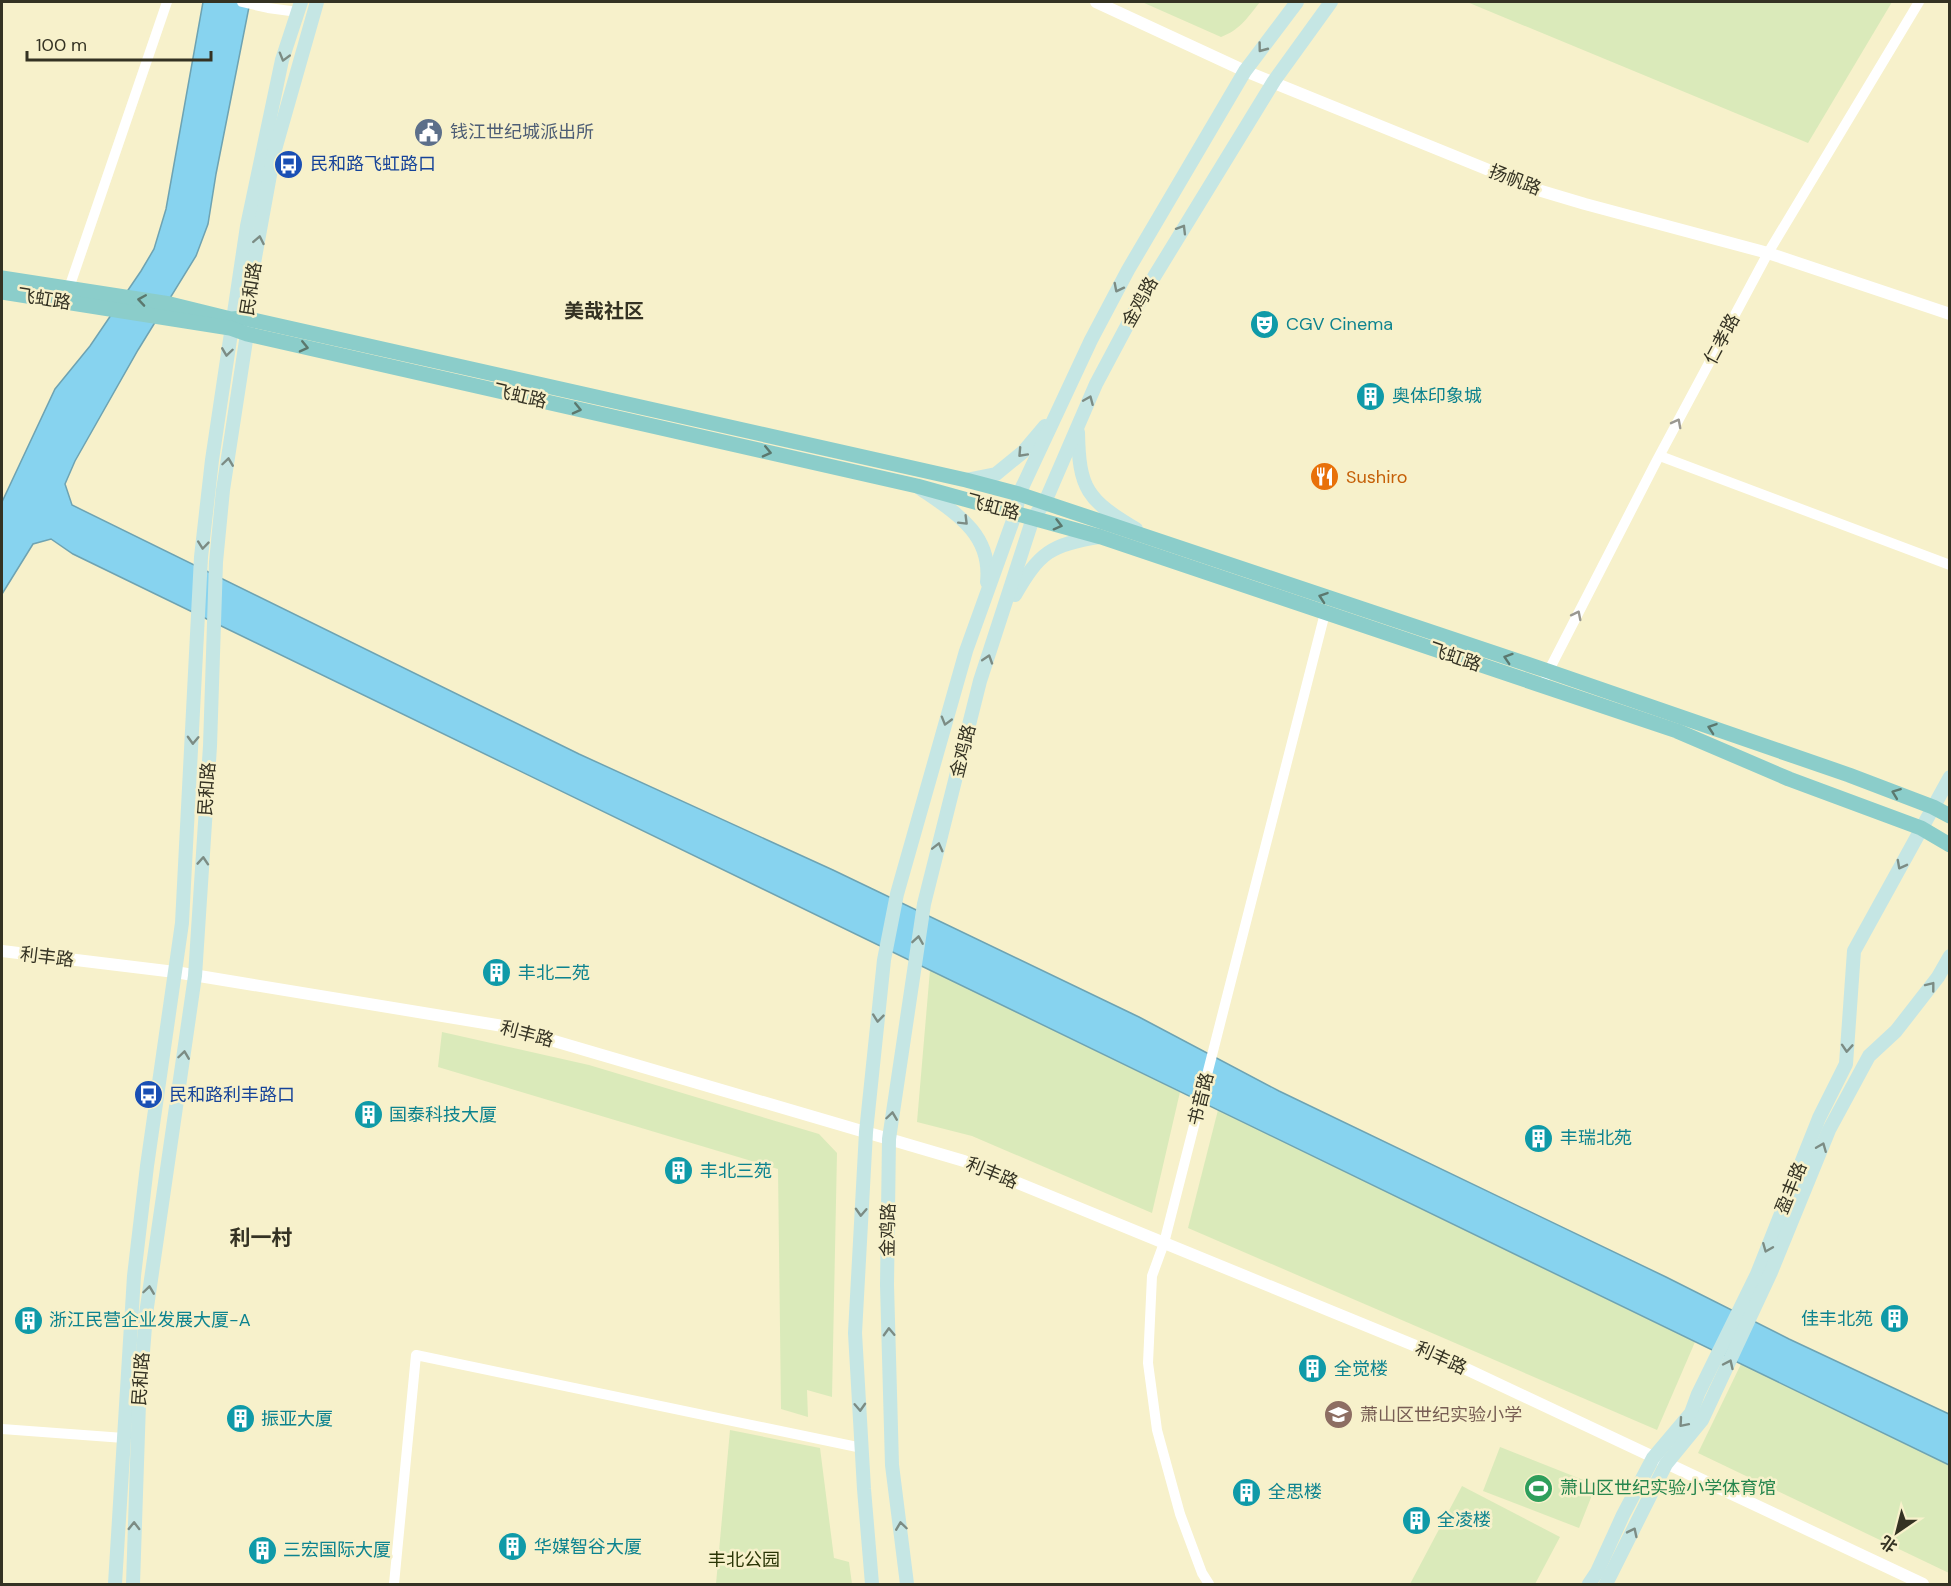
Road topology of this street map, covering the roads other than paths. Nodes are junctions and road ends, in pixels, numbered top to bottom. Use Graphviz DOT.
graph roads {
  1 [pos="167,2"];
  2 [pos="242,2"];
  3 [pos="316,2"];
  4 [pos="1096,2"];
  5 [pos="1297,2"];
  6 [pos="1331,2"];
  7 [pos="1919,2"];
  8 [pos="300,7"];
  9 [pos="1245,71"];
  10 [pos="1274,81"];
  11 [pos="1768,253"];
  12 [pos="2,278"];
  13 [pos="69,288"];
  14 [pos="2,292"];
  15 [pos="111,302"];
  16 [pos="1950,314"];
  17 [pos="235,322"];
  18 [pos="247,334"];
  19 [pos="1059,408"];
  20 [pos="1078,426"];
  21 [pos="1660,456"];
  22 [pos="966,480"];
  23 [pos="917,486"];
  24 [pos="1019,494"];
  25 [pos="1045,502"];
  26 [pos="1016,512"];
  27 [pos="1033,518"];
  28 [pos="1101,537"];
  29 [pos="1153,539"];
  30 [pos="1950,565"];
  31 [pos="985,600"];
  32 [pos="1325,613"];
  33 [pos="999,624"];
  34 [pos="1548,671"];
  35 [pos="1541,686"];
  36 [pos="1950,777"];
  37 [pos="1933,807"];
  38 [pos="1950,816"];
  39 [pos="1921,828"];
  40 [pos="1950,845"];
  41 [pos="2,951"];
  42 [pos="1950,956"];
  43 [pos="176,972"];
  44 [pos="195,976"];
  45 [pos="866,1132"];
  46 [pos="889,1139"];
  47 [pos="1164,1243"];
  48 [pos="2,1429"];
  49 [pos="124,1438"];
  50 [pos="862,1448"];
  51 [pos="1653,1458"];
  52 [pos="1666,1464"];
  53 [pos="114,1584"];
  54 [pos="133,1584"];
  55 [pos="394,1584"];
  56 [pos="872,1584"];
  57 [pos="908,1584"];
  58 [pos="1209,1584"];
  59 [pos="1589,1584"];
  60 [pos="1606,1584"];
  61 [pos="1923,1584"];
  1 -- 13 [label="street"];
  2 -- 8 [label="street"];
  17 -- 3 [label="main road, 民和路, one-way"];
  4 -- 9 [label="street, 扬帆路"];
  5 -- 9 [label="main road, 金鸡路, one-way"];
  6 -- 10 [label="main road, 金鸡路"];
  7 -- 11 [label="street, 仁孝路"];
  8 -- 17 [label="main road, 民和路, one-way"];
  9 -- 10 [label="street, 扬帆路"];
  9 -- 19 [label="main road, 金鸡路, one-way"];
  10 -- 11 [label="street, 扬帆路"];
  20 -- 10 [label="main road, 金鸡路, one-way"];
  11 -- 16 [label="street, 扬帆路"];
  21 -- 11 [label="street, 仁孝路, one-way"];
  12 -- 13 [label="main road, 飞虹路"];
  13 -- 15 [label="main road, 飞虹路"];
  14 -- 15 [label="main road, 飞虹路"];
  15 -- 17 [label="main road, 飞虹路"];
  17 -- 18 [label="main road, 飞虹路"];
  17 -- 22 [label="main road, 飞虹路"];
  17 -- 43 [label="main road, 民和路, one-way"];
  18 -- 23 [label="main road, 飞虹路, one-way"];
  44 -- 18 [label="main road, 民和路, one-way"];
  19 -- 22 [label="main road, one-way"];
  19 -- 24 [label="main road, 金鸡路"];
  20 -- 25 [label="main road, 金鸡路"];
  20 -- 29 [label="main road"];
  21 -- 30 [label="street"];
  34 -- 21 [label="street, 仁孝路, one-way"];
  22 -- 24 [label="main road, 飞虹路"];
  23 -- 26 [label="main road, 飞虹路"];
  23 -- 31 [label="main road, one-way"];
  24 -- 25 [label="main road, 飞虹路"];
  24 -- 26 [label="main road, 金鸡路"];
  25 -- 27 [label="main road, 金鸡路"];
  25 -- 29 [label="main road, 飞虹路"];
  26 -- 27 [label="main road, 飞虹路"];
  26 -- 31 [label="main road, 金鸡路"];
  27 -- 28 [label="main road, 飞虹路, one-way"];
  27 -- 33 [label="main road, 金鸡路"];
  28 -- 32 [label="main road, 飞虹路"];
  28 -- 33 [label="main road"];
  34 -- 29 [label="main road, 飞虹路, one-way"];
  31 -- 45 [label="main road, 金鸡路, one-way"];
  32 -- 35 [label="main road, 飞虹路"];
  32 -- 47 [label="street, 书音路"];
  46 -- 33 [label="main road, 金鸡路, one-way"];
  34 -- 35 [label="street, 仁孝路"];
  37 -- 34 [label="main road, 飞虹路, one-way"];
  35 -- 39 [label="main road, 飞虹路"];
  36 -- 37 [label="main road, 盈丰路"];
  37 -- 38 [label="main road, 飞虹路"];
  37 -- 39 [label="main road, 盈丰路"];
  39 -- 40 [label="main road, 飞虹路"];
  39 -- 51 [label="main road, 盈丰路, one-way"];
  41 -- 43 [label="street, 利丰路"];
  52 -- 42 [label="main road, 盈丰路, one-way"];
  43 -- 44 [label="street, 利丰路"];
  43 -- 49 [label="main road, 民和路"];
  44 -- 45 [label="street, 利丰路"];
  54 -- 44 [label="main road, 民和路, one-way"];
  45 -- 46 [label="street, 利丰路"];
  45 -- 50 [label="main road, 金鸡路, one-way"];
  46 -- 47 [label="street, 利丰路"];
  57 -- 46 [label="main road, 金鸡路, one-way"];
  47 -- 51 [label="street, 利丰路"];
  47 -- 58 [label="street, 书音路"];
  48 -- 49 [label="street"];
  49 -- 53 [label="main road, 民和路"];
  50 -- 55 [label="street"];
  50 -- 56 [label="main road, 金鸡路"];
  51 -- 52 [label="street, 利丰路"];
  51 -- 59 [label="main road, 盈丰路"];
  60 -- 52 [label="main road, 盈丰路, one-way"];
  52 -- 61 [label="street, 利丰路"];
}
